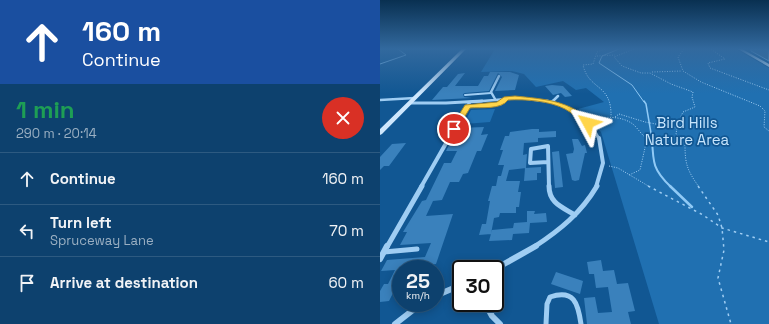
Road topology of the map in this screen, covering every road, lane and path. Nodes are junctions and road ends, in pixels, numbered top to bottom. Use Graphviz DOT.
graph roads {
  1 [pos="449,64"];
  2 [pos="592,64"];
  3 [pos="620,64"];
  4 [pos="681,64"];
  5 [pos="708,64"];
  6 [pos="683,71"];
  7 [pos="650,73"];
  8 [pos="499,76"];
  9 [pos="769,90"];
  10 [pos="491,93"];
  11 [pos="465,95"];
  12 [pos="558,96"];
  13 [pos="415,98"];
  14 [pos="506,98"];
  15 [pos="494,99"];
  16 [pos="380,100"];
  17 [pos="552,102"];
  18 [pos="410,103"];
  19 [pos="469,104"];
  20 [pos="611,117"];
  21 [pos="615,118"];
  22 [pos="586,120"];
  23 [pos="677,128"];
  24 [pos="769,131"];
  25 [pos="380,133"];
  26 [pos="548,162"];
  27 [pos="602,164"];
  28 [pos="628,175"];
  29 [pos="575,215"];
  30 [pos="722,228"];
  31 [pos="769,242"];
  32 [pos="417,249"];
  33 [pos="384,252"];
  34 [pos="380,259"];
  35 [pos="504,265"];
  36 [pos="409,312"];
  37 [pos="490,312"];
  38 [pos="395,324"];
  39 [pos="500,324"];
  40 [pos="546,324"];
  41 [pos="581,324"];
  42 [pos="731,324"];
  1 -- 13 [label="street"];
  2 -- 20 [label="path"];
  3 -- 7 [label="path"];
  4 -- 6 [label="path"];
  5 -- 9 [label="path"];
  6 -- 7 [label="path"];
  6 -- 24 [label="path"];
  7 -- 23 [label="path"];
  8 -- 10 [label="street"];
  10 -- 11 [label="lane"];
  10 -- 15 [label="street"];
  12 -- 17 [label="street"];
  13 -- 16 [label="street"];
  13 -- 18 [label="street"];
  14 -- 15 [label="street"];
  14 -- 17 [label="street"];
  14 -- 19 [label="lane"];
  15 -- 19 [label="street"];
  17 -- 22 [label="street"];
  18 -- 19 [label="street"];
  18 -- 25 [label="street"];
  19 -- 33 [label="street"];
  20 -- 21 [label="path"];
  20 -- 22 [label="path"];
  21 -- 23 [label="path"];
  21 -- 28 [label="path"];
  22 -- 27 [label="street"];
  23 -- 30 [label="path"];
  26 -- 26 [label="street"];
  26 -- 29 [label="street"];
  27 -- 28 [label="path"];
  27 -- 29 [label="street"];
  28 -- 30 [label="path"];
  29 -- 35 [label="street"];
  30 -- 31 [label="path"];
  30 -- 42 [label="path"];
  32 -- 33 [label="lane"];
  33 -- 34 [label="street"];
  36 -- 38 [label="street"];
  37 -- 39 [label="street"];
  40 -- 41 [label="lane"];
}
